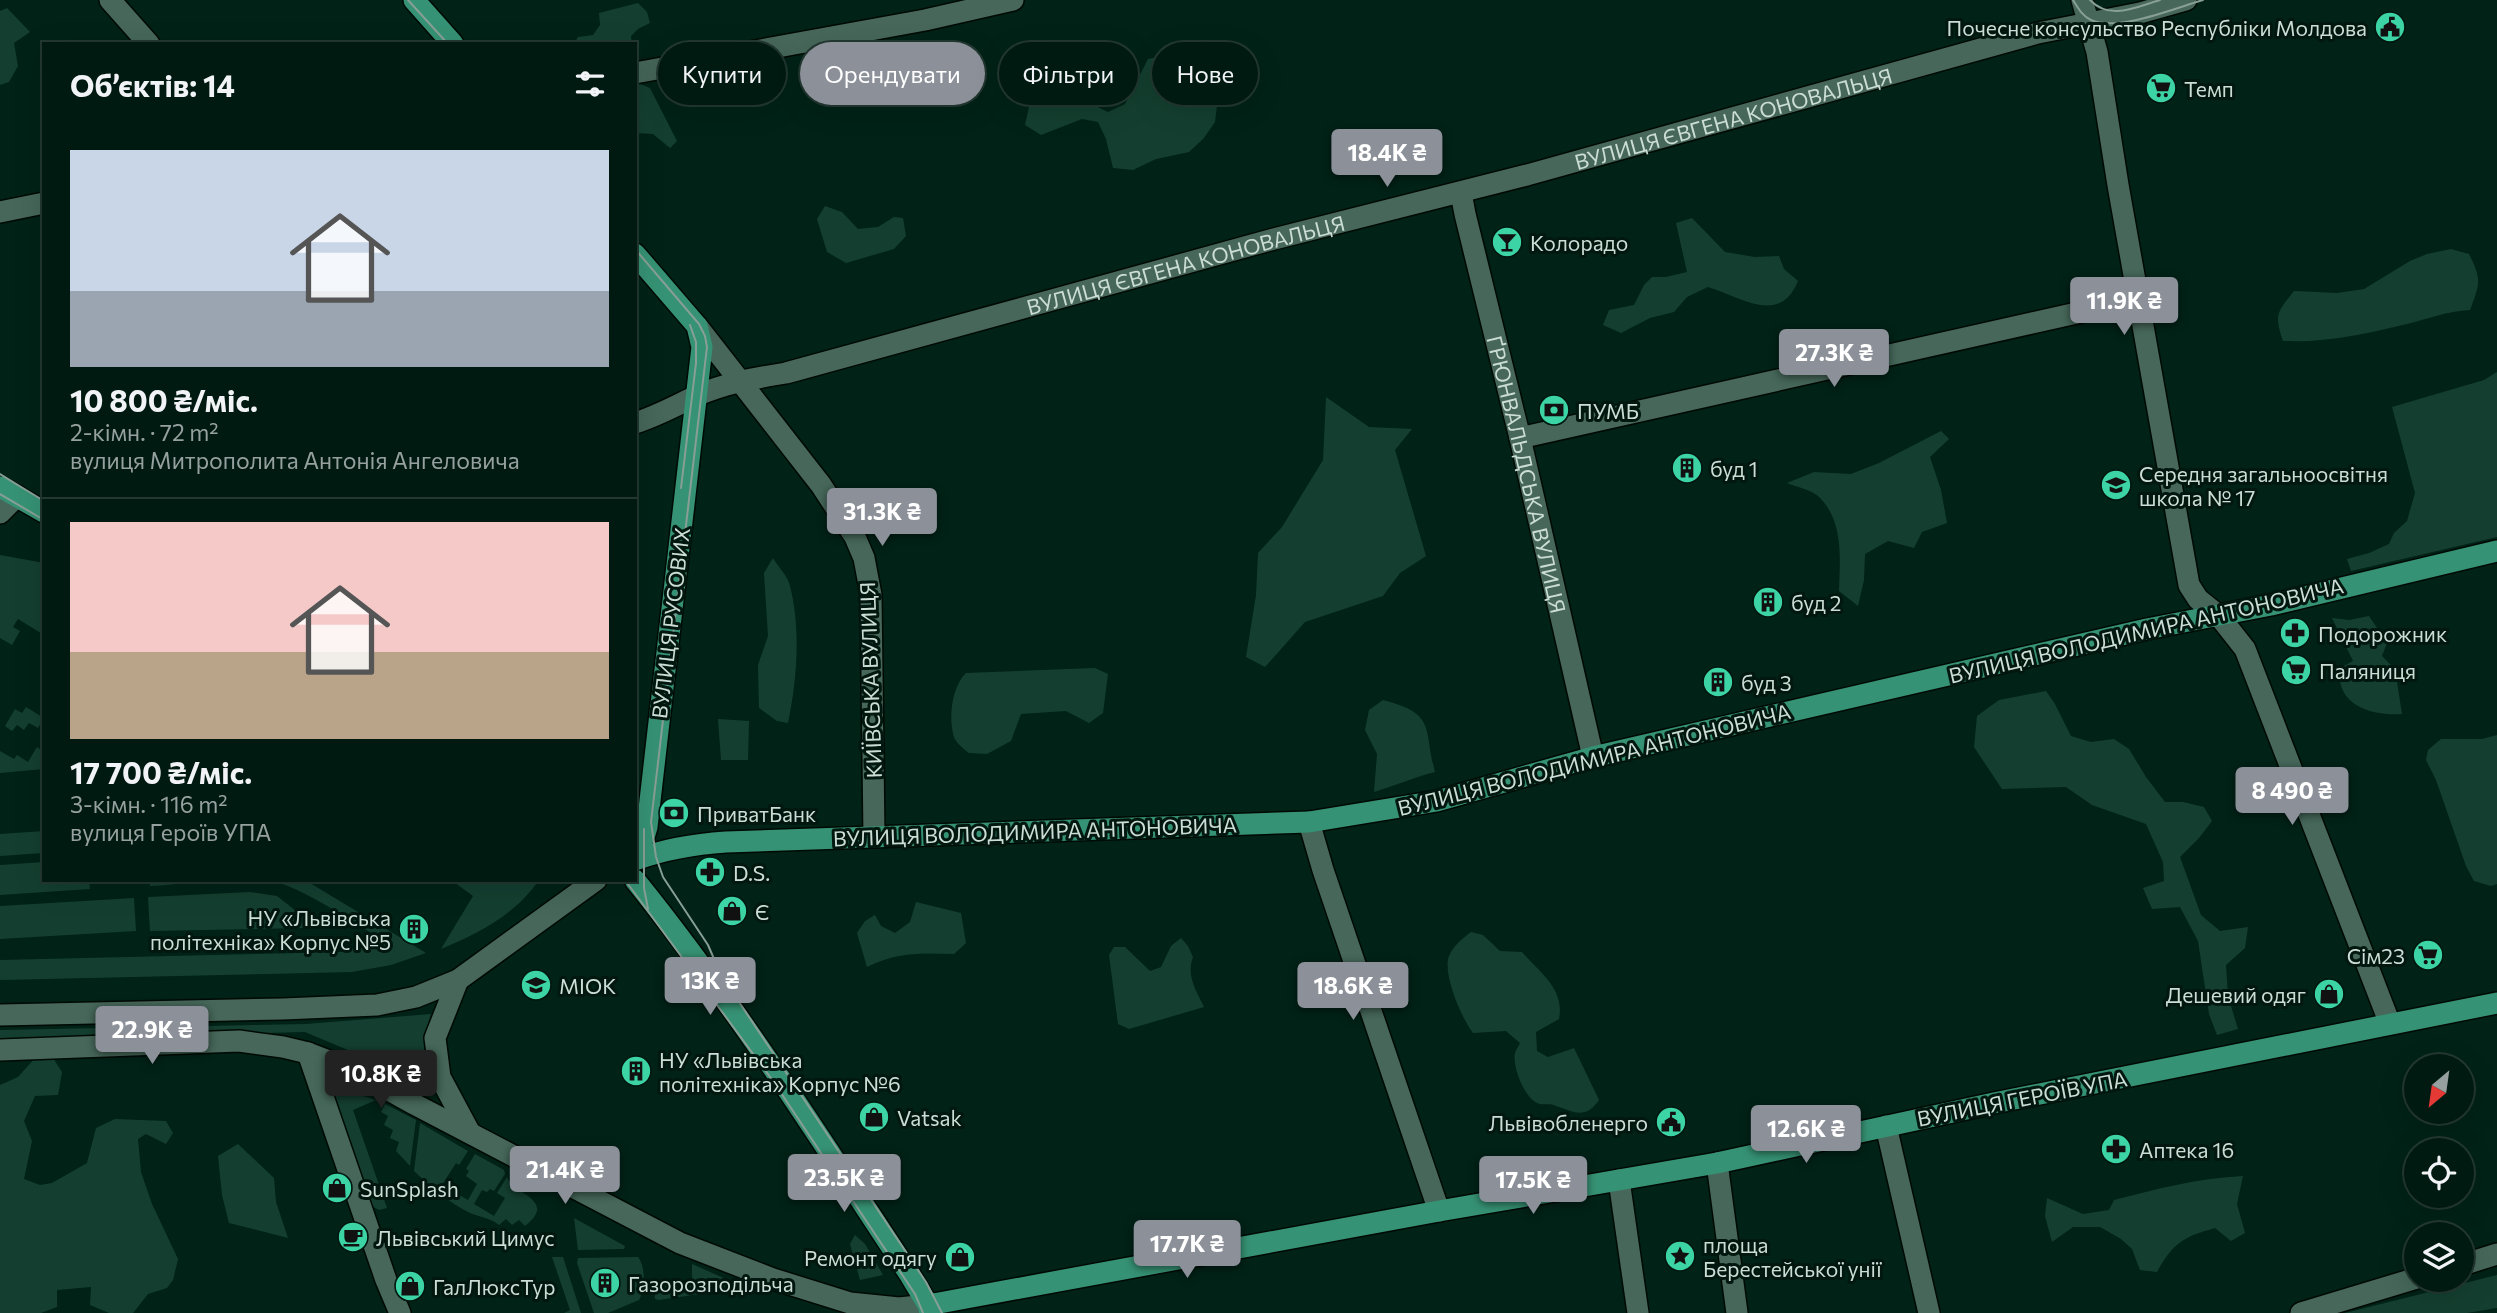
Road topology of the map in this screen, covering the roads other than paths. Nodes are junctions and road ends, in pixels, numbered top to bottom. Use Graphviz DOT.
graph roads {
  1 [pos="110,0"];
  2 [pos="414,0"];
  3 [pos="1013,0"];
  4 [pos="2082,0"];
  5 [pos="2186,0"];
  6 [pos="2089,22"];
  7 [pos="147,42"];
  8 [pos="451,42"];
  9 [pos="637,73"];
  10 [pos="1461,193"];
  11 [pos="42,203"];
  12 [pos="0,212"];
  13 [pos="637,256"];
  14 [pos="2139,299"];
  15 [pos="697,326"];
  16 [pos="738,381"];
  17 [pos="697,396"];
  18 [pos="637,422"];
  19 [pos="1520,438"];
  20 [pos="9,492"];
  21 [pos="42,511"];
  22 [pos="0,513"];
  23 [pos="2497,551"];
  24 [pos="2219,615"];
  25 [pos="1593,757"];
  26 [pos="1309,821"];
  27 [pos="874,837"];
  28 [pos="637,844"];
  29 [pos="637,859"];
  30 [pos="593,882"];
  31 [pos="637,882"];
  32 [pos="458,980"];
  33 [pos="2497,1003"];
  34 [pos="0,1015"];
  35 [pos="2390,1024"];
  36 [pos="0,1050"];
  37 [pos="309,1053"];
  38 [pos="1886,1126"];
  39 [pos="470,1133"];
  40 [pos="1717,1163"];
  41 [pos="1619,1180"];
  42 [pos="1439,1211"];
  43 [pos="2497,1254"];
  44 [pos="2474,1261"];
  45 [pos="2404,1282"];
  46 [pos="929,1309"];
  47 [pos="400,1313"];
  48 [pos="1638,1313"];
  49 [pos="1738,1313"];
  50 [pos="1928,1313"];
  51 [pos="2301,1313"];
  1 -- 7 [label="street"];
  2 -- 8 [label="main road"];
  3 -- 9 [label="street"];
  4 -- 6 [label="street"];
  5 -- 6 [label="street, ВУЛИЦЯ ЄВГЕНА КОНОВАЛЬЦЯ"];
  6 -- 10 [label="street, ВУЛИЦЯ ЄВГЕНА КОНОВАЛЬЦЯ"];
  6 -- 14 [label="street"];
  10 -- 16 [label="street, ВУЛИЦЯ ЄВГЕНА КОНОВАЛЬЦЯ"];
  10 -- 19 [label="street, ҐРЮНВАЛЬДСЬКА ВУЛИЦЯ"];
  11 -- 12 [label="street"];
  13 -- 15 [label="main road, КИЇВСЬКА ВУЛИЦЯ"];
  14 -- 19 [label="street"];
  14 -- 24 [label="street"];
  15 -- 16 [label="street, КИЇВСЬКА ВУЛИЦЯ"];
  15 -- 17 [label="main road"];
  16 -- 17 [label="street, ВУЛИЦЯ ЄВГЕНА КОНОВАЛЬЦЯ"];
  16 -- 27 [label="street, КИЇВСЬКА ВУЛИЦЯ"];
  17 -- 18 [label="street, ВУЛИЦЯ ЄВГЕНА КОНОВАЛЬЦЯ"];
  17 -- 28 [label="main road, ВУЛИЦЯ РУСОВИХ"];
  19 -- 25 [label="street, ҐРЮНВАЛЬДСЬКА ВУЛИЦЯ"];
  20 -- 21 [label="main road"];
  20 -- 22 [label="street"];
  23 -- 24 [label="main road, ВУЛИЦЯ ВОЛОДИМИРА АНТОНОВИЧА"];
  24 -- 25 [label="main road, ВУЛИЦЯ ВОЛОДИМИРА АНТОНОВИЧА"];
  24 -- 35 [label="street"];
  25 -- 26 [label="main road, ВУЛИЦЯ ВОЛОДИМИРА АНТОНОВИЧА"];
  26 -- 27 [label="main road, ВУЛИЦЯ ВОЛОДИМИРА АНТОНОВИЧА"];
  26 -- 42 [label="street"];
  27 -- 29 [label="main road, ВУЛИЦЯ ВОЛОДИМИРА АНТОНОВИЧА"];
  30 -- 32 [label="street"];
  31 -- 46 [label="main road"];
  32 -- 34 [label="street"];
  32 -- 39 [label="street"];
  33 -- 35 [label="main road, ВУЛИЦЯ ГЕРОЇВ УПА"];
  35 -- 38 [label="main road, ВУЛИЦЯ ГЕРОЇВ УПА"];
  36 -- 37 [label="street"];
  37 -- 39 [label="street"];
  37 -- 47 [label="street"];
  38 -- 40 [label="main road, ВУЛИЦЯ ГЕРОЇВ УПА"];
  38 -- 50 [label="street"];
  39 -- 46 [label="street"];
  40 -- 41 [label="main road, ВУЛИЦЯ ГЕРОЇВ УПА"];
  40 -- 49 [label="street"];
  41 -- 42 [label="main road, ВУЛИЦЯ ГЕРОЇВ УПА"];
  41 -- 48 [label="street"];
  42 -- 46 [label="main road, ВУЛИЦЯ ГЕРОЇВ УПА"];
  43 -- 44 [label="street"];
  45 -- 51 [label="street"];
}
